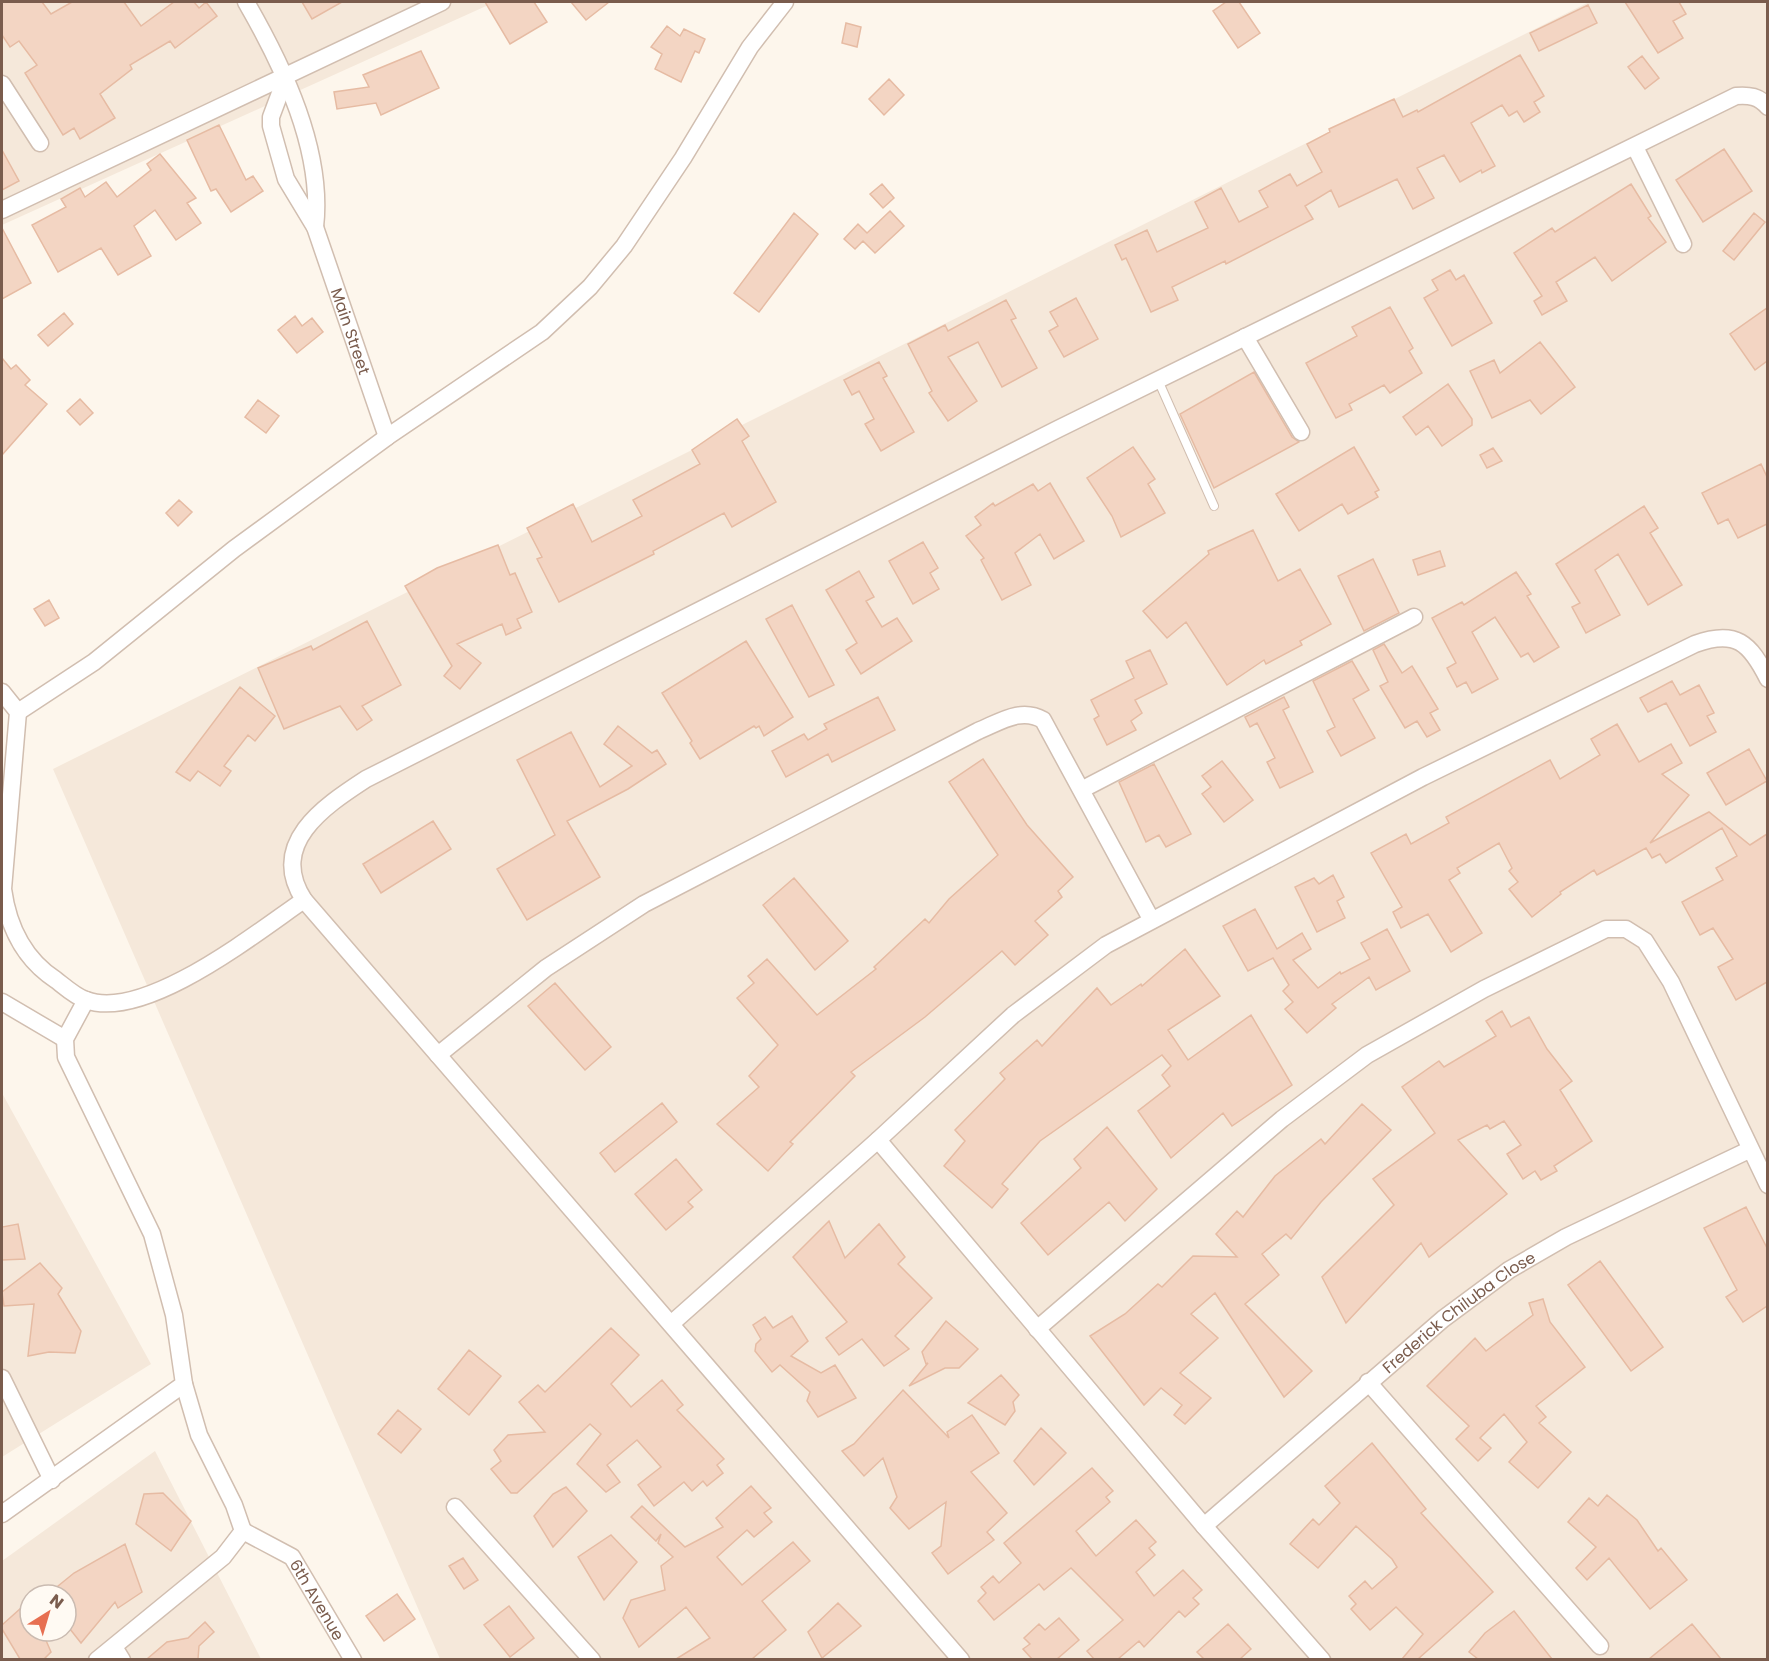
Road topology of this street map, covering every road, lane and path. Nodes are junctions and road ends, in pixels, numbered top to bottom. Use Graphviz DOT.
graph roads {
  1 [pos="246,2"];
  2 [pos="442,2"];
  3 [pos="785,2"];
  4 [pos="286,77"];
  5 [pos="2,84"];
  6 [pos="1767,107"];
  7 [pos="40,142"];
  8 [pos="1635,147"];
  9 [pos="2,210"];
  10 [pos="315,226"];
  11 [pos="1683,244"];
  12 [pos="1245,337"];
  13 [pos="1158,380"];
  14 [pos="1301,432"];
  15 [pos="387,437"];
  16 [pos="1214,506"];
  17 [pos="1414,618"];
  18 [pos="1767,679"];
  19 [pos="2,692"];
  20 [pos="18,712"];
  21 [pos="1083,789"];
  22 [pos="304,900"];
  23 [pos="1151,919"];
  24 [pos="86,1000"];
  25 [pos="2,1002"];
  26 [pos="65,1039"];
  27 [pos="438,1055"];
  28 [pos="878,1140"];
  29 [pos="1749,1150"];
  30 [pos="1767,1185"];
  31 [pos="671,1324"];
  32 [pos="1037,1329"];
  33 [pos="2,1378"];
  34 [pos="1368,1382"];
  35 [pos="184,1384"];
  36 [pos="52,1480"];
  37 [pos="455,1508"];
  38 [pos="2,1514"];
  39 [pos="1204,1526"];
  40 [pos="243,1531"];
  41 [pos="1600,1646"];
  42 [pos="118,1653"];
  43 [pos="97,1659"];
  44 [pos="353,1659"];
  45 [pos="592,1659"];
  46 [pos="961,1659"];
  47 [pos="1322,1659"];
  1 -- 4 [label="street, Main Street"];
  2 -- 4 [label="street"];
  3 -- 15 [label="street"];
  4 -- 9 [label="street"];
  4 -- 10 [label="street, Main Street"];
  4 -- 10 [label="street, Main Street"];
  5 -- 7 [label="street"];
  6 -- 8 [label="street"];
  8 -- 11 [label="street"];
  8 -- 12 [label="street"];
  10 -- 15 [label="street, Main Street"];
  12 -- 13 [label="street"];
  12 -- 14 [label="street"];
  13 -- 16 [label="lane"];
  13 -- 22 [label="street"];
  15 -- 20 [label="street"];
  17 -- 21 [label="street"];
  18 -- 23 [label="street"];
  19 -- 20 [label="street"];
  20 -- 24 [label="street"];
  21 -- 23 [label="street"];
  21 -- 27 [label="street"];
  22 -- 24 [label="street"];
  22 -- 27 [label="street"];
  23 -- 28 [label="street"];
  24 -- 26 [label="street"];
  25 -- 26 [label="street"];
  26 -- 35 [label="street"];
  27 -- 31 [label="street"];
  28 -- 31 [label="street"];
  28 -- 32 [label="street"];
  29 -- 30 [label="street"];
  29 -- 32 [label="street"];
  29 -- 34 [label="street, Frederick Chiluba Close"];
  31 -- 46 [label="street"];
  32 -- 39 [label="street"];
  33 -- 36 [label="street"];
  34 -- 39 [label="street, Frederick Chiluba Close"];
  34 -- 41 [label="street"];
  35 -- 36 [label="street"];
  35 -- 40 [label="street"];
  36 -- 38 [label="street"];
  37 -- 45 [label="street"];
  39 -- 47 [label="street"];
  40 -- 42 [label="street"];
  40 -- 44 [label="street, 6th Avenue"];
  42 -- 43 [label="street"];
}
